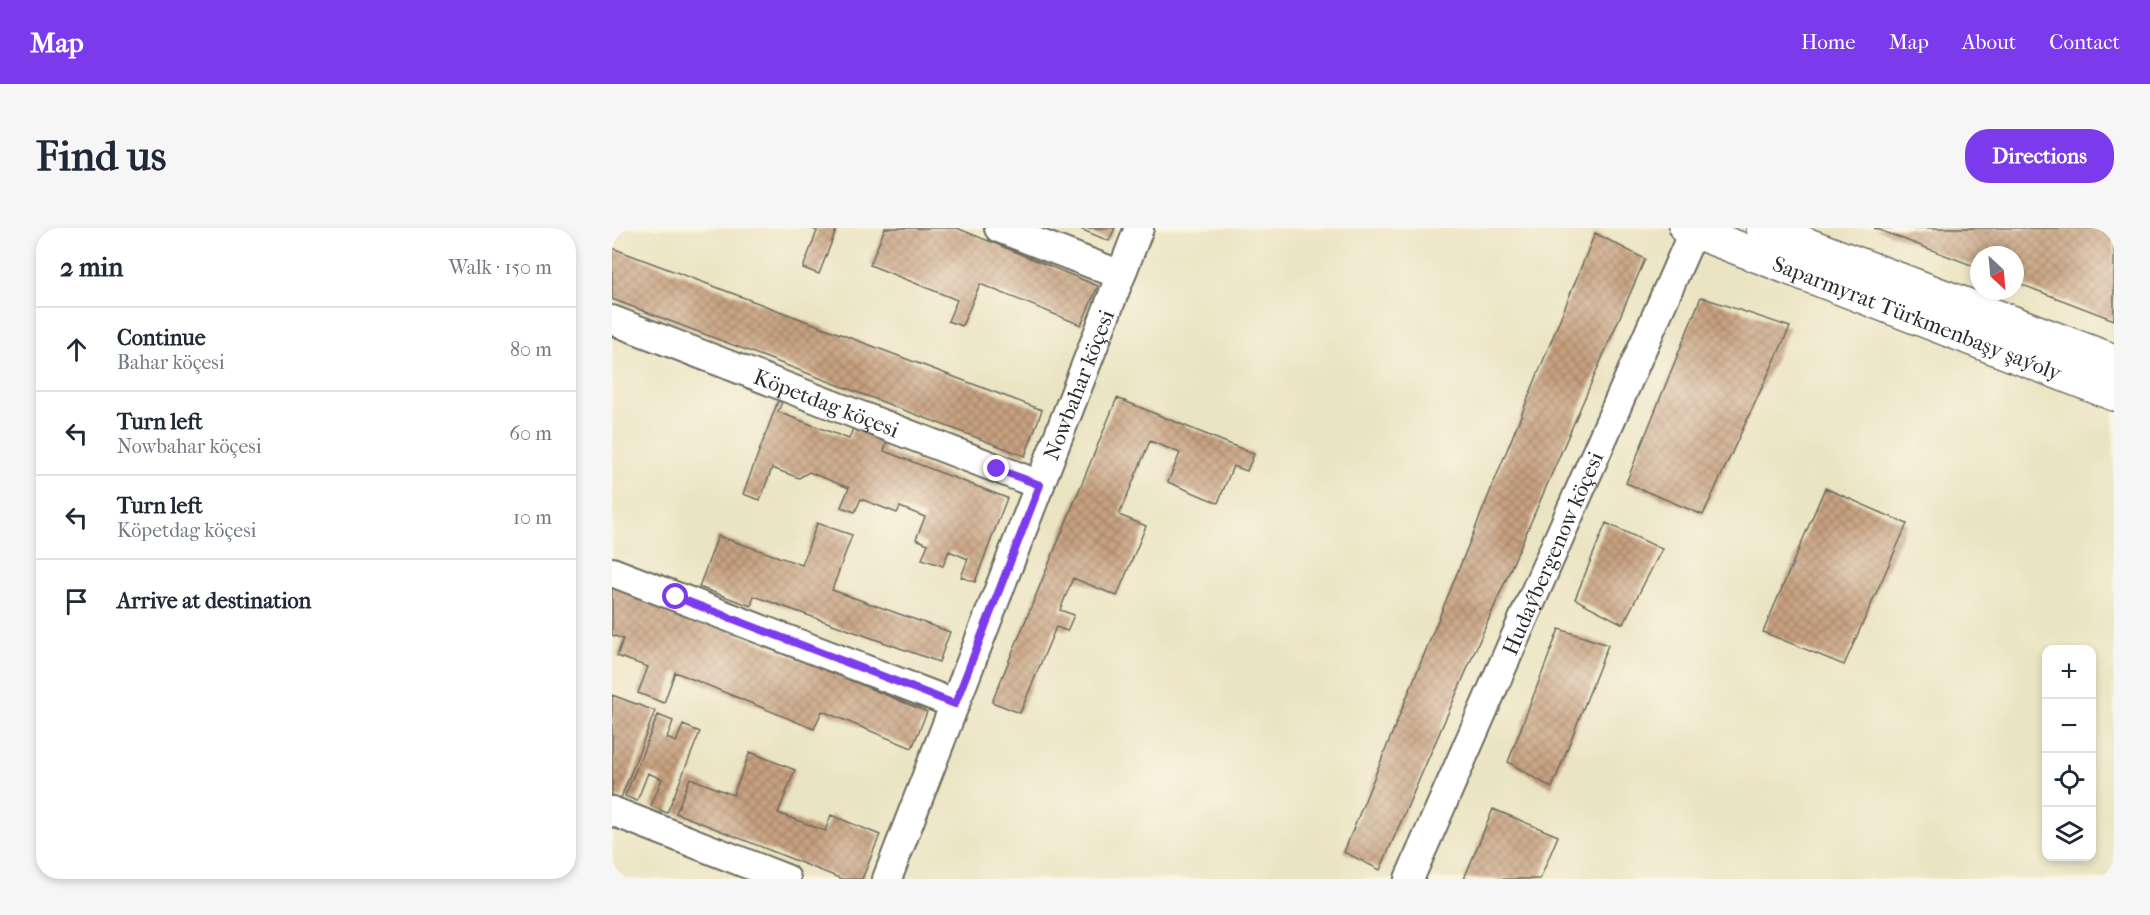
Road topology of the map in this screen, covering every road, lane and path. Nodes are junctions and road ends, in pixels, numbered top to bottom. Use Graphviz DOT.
graph roads {
  1 [pos="999,228"];
  2 [pos="1139,228"];
  3 [pos="1763,228"];
  4 [pos="1692,229"];
  5 [pos="1121,275"];
  6 [pos="612,320"];
  7 [pos="2114,361"];
  8 [pos="2114,394"];
  9 [pos="1040,485"];
  10 [pos="612,572"];
  11 [pos="955,704"];
  12 [pos="612,811"];
  13 [pos="786,879"];
  14 [pos="887,879"];
  15 [pos="1409,879"];
  1 -- 5 [label="street"];
  2 -- 5 [label="street, Nowbahar köçesi"];
  3 -- 7 [label="main road, Saparmyrat Türkmenbaşy şaýoly"];
  4 -- 8 [label="main road, Saparmyrat Türkmenbaşy şaýoly"];
  4 -- 15 [label="street, Hudaýbergenow köçesi"];
  5 -- 9 [label="street, Nowbahar köçesi"];
  6 -- 9 [label="street, Köpetdag köçesi"];
  9 -- 11 [label="street, Nowbahar köçesi"];
  10 -- 11 [label="street"];
  11 -- 14 [label="street, Nowbahar köçesi"];
  12 -- 13 [label="street"];
}
